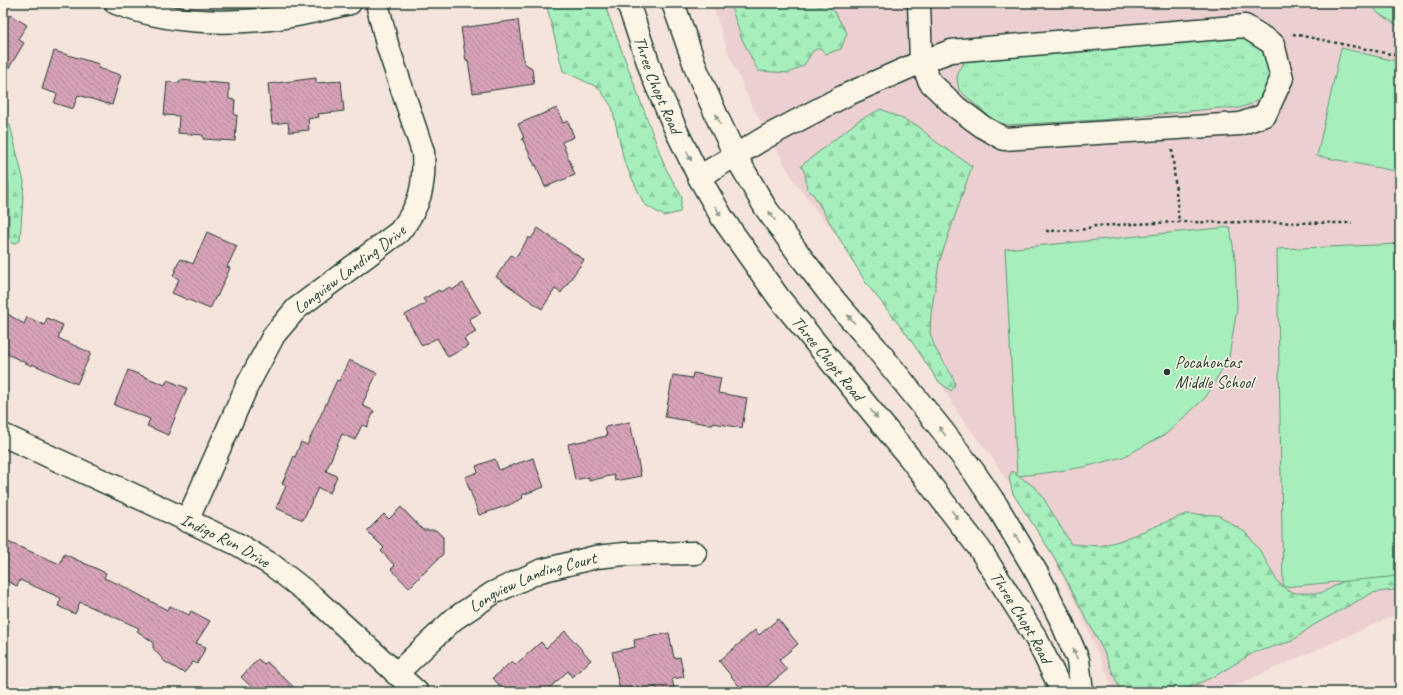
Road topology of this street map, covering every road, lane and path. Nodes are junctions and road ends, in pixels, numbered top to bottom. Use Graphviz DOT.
graph roads {
  1 [pos="116,3"];
  2 [pos="350,3"];
  3 [pos="377,3"];
  4 [pos="628,3"];
  5 [pos="673,3"];
  6 [pos="919,3"];
  7 [pos="1289,33"];
  8 [pos="1400,56"];
  9 [pos="921,62"];
  10 [pos="1172,143"];
  11 [pos="735,154"];
  12 [pos="699,177"];
  13 [pos="1179,222"];
  14 [pos="1352,223"];
  15 [pos="1046,230"];
  16 [pos="3,435"];
  17 [pos="187,521"];
  18 [pos="694,553"];
  19 [pos="396,674"];
  20 [pos="416,692"];
  21 [pos="1066,692"];
  22 [pos="1082,692"];
  1 -- 2 [label="street"];
  3 -- 17 [label="street, Longview Landing Drive"];
  4 -- 12 [label="street, Three Chopt Road, one-way"];
  11 -- 5 [label="street, Three Chopt Road, one-way"];
  6 -- 9 [label="street"];
  7 -- 8 [label="path"];
  9 -- 9 [label="street"];
  9 -- 11 [label="street"];
  10 -- 13 [label="path"];
  11 -- 12 [label="street"];
  22 -- 11 [label="street, Three Chopt Road, one-way"];
  12 -- 21 [label="street, Three Chopt Road, one-way"];
  13 -- 14 [label="path"];
  13 -- 15 [label="path"];
  16 -- 17 [label="street, Indigo Run Drive"];
  17 -- 19 [label="street, Indigo Run Drive"];
  18 -- 19 [label="street, Longview Landing Court"];
  19 -- 20 [label="street, Indigo Run Drive"];
}
